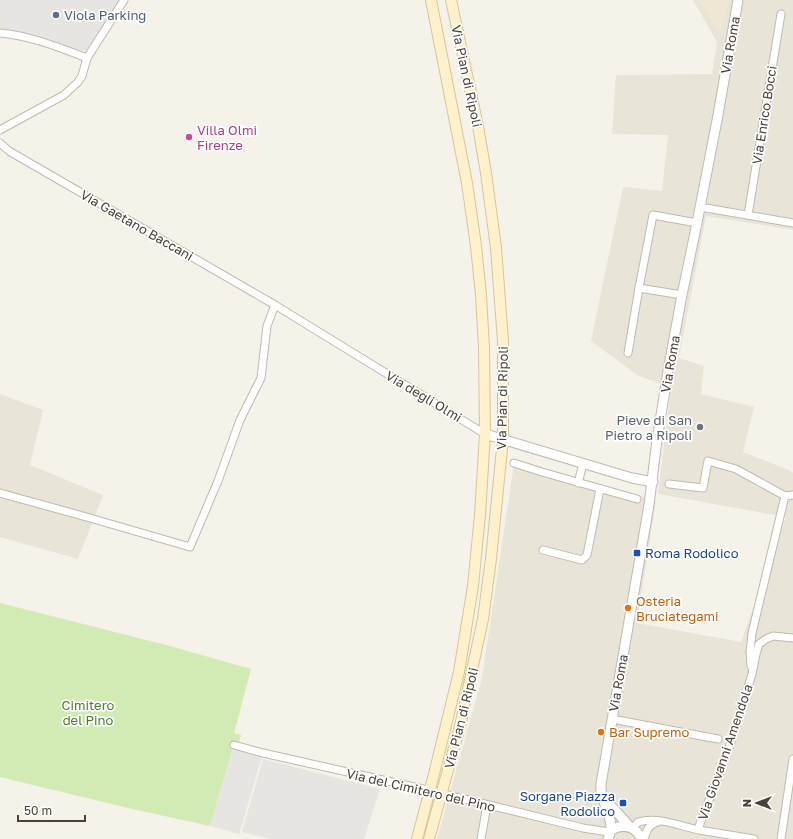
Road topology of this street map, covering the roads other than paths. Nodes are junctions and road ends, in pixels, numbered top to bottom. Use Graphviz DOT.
graph roads {
  1 [pos="124,0"];
  2 [pos="431,0"];
  3 [pos="451,0"];
  4 [pos="738,0"];
  5 [pos="781,14"];
  6 [pos="0,33"];
  7 [pos="87,58"];
  8 [pos="0,131"];
  9 [pos="0,142"];
  10 [pos="700,207"];
  11 [pos="748,215"];
  12 [pos="697,223"];
  13 [pos="793,223"];
  14 [pos="639,288"];
  15 [pos="682,296"];
  16 [pos="275,305"];
  17 [pos="628,353"];
  18 [pos="485,434"];
  19 [pos="503,439"];
  20 [pos="514,463"];
  21 [pos="583,464"];
  22 [pos="653,482"];
  23 [pos="578,483"];
  24 [pos="669,484"];
  25 [pos="600,489"];
  26 [pos="0,494"];
  27 [pos="793,495"];
  28 [pos="785,496"];
  29 [pos="637,499"];
  30 [pos="543,550"];
  31 [pos="793,638"];
  32 [pos="752,674"];
  33 [pos="612,719"];
  34 [pos="718,739"];
  35 [pos="234,745"];
  36 [pos="793,759"];
  37 [pos="430,791"];
  38 [pos="441,794"];
  39 [pos="603,800"];
  40 [pos="487,806"];
  41 [pos="663,822"];
  42 [pos="631,828"];
  43 [pos="698,830"];
  44 [pos="609,834"];
  45 [pos="417,839"];
  46 [pos="429,839"];
  47 [pos="481,839"];
  48 [pos="643,839"];
  49 [pos="754,839"];
  50 [pos="781,839"];
  1 -- 7 [label="street"];
  2 -- 18 [label="main road, Via Pian di Ripoli"];
  3 -- 19 [label="main road, Via Pian di Ripoli"];
  4 -- 10 [label="street, Via Roma"];
  5 -- 11 [label="street, Via Enrico Bocci"];
  6 -- 7 [label="street"];
  7 -- 8 [label="street"];
  8 -- 9 [label="street"];
  9 -- 16 [label="street, Via Gaetano Baccani"];
  10 -- 11 [label="street"];
  10 -- 12 [label="street, Via Roma"];
  11 -- 13 [label="street"];
  12 -- 14 [label="street"];
  12 -- 15 [label="street, Via Roma"];
  14 -- 15 [label="street"];
  14 -- 17 [label="street"];
  15 -- 22 [label="street, Via Roma"];
  16 -- 18 [label="street, Via degli Olmi"];
  16 -- 26 [label="street"];
  18 -- 19 [label="street, Via degli Olmi"];
  18 -- 37 [label="main road, Via Pian di Ripoli"];
  19 -- 21 [label="street, Via degli Olmi"];
  19 -- 38 [label="main road, Via Pian di Ripoli"];
  20 -- 23 [label="street"];
  21 -- 22 [label="street, Via degli Olmi"];
  21 -- 23 [label="street"];
  22 -- 33 [label="street, Via Roma"];
  23 -- 25 [label="street"];
  24 -- 28 [label="street"];
  25 -- 29 [label="street"];
  25 -- 30 [label="street"];
  27 -- 28 [label="street"];
  28 -- 32 [label="street"];
  31 -- 32 [label="street, Via Giovanni Amendola"];
  32 -- 43 [label="street, Via Giovanni Amendola"];
  33 -- 34 [label="street"];
  33 -- 39 [label="street, Via Roma"];
  35 -- 37 [label="street, Via del Cimitero del Pino"];
  36 -- 50 [label="street"];
  37 -- 38 [label="street, Via del Cimitero del Pino"];
  37 -- 45 [label="main road, Via Pian di Ripoli"];
  38 -- 40 [label="street, Via del Cimitero del Pino"];
  38 -- 46 [label="main road, Via Pian di Ripoli"];
  39 -- 42 [label="street"];
  39 -- 44 [label="street, Via Roma"];
  40 -- 44 [label="street, Via del Cimitero del Pino"];
  40 -- 47 [label="street"];
  41 -- 42 [label="street"];
  41 -- 43 [label="street"];
  41 -- 48 [label="street"];
  42 -- 44 [label="street"];
  42 -- 48 [label="street"];
  43 -- 49 [label="street"];
}
